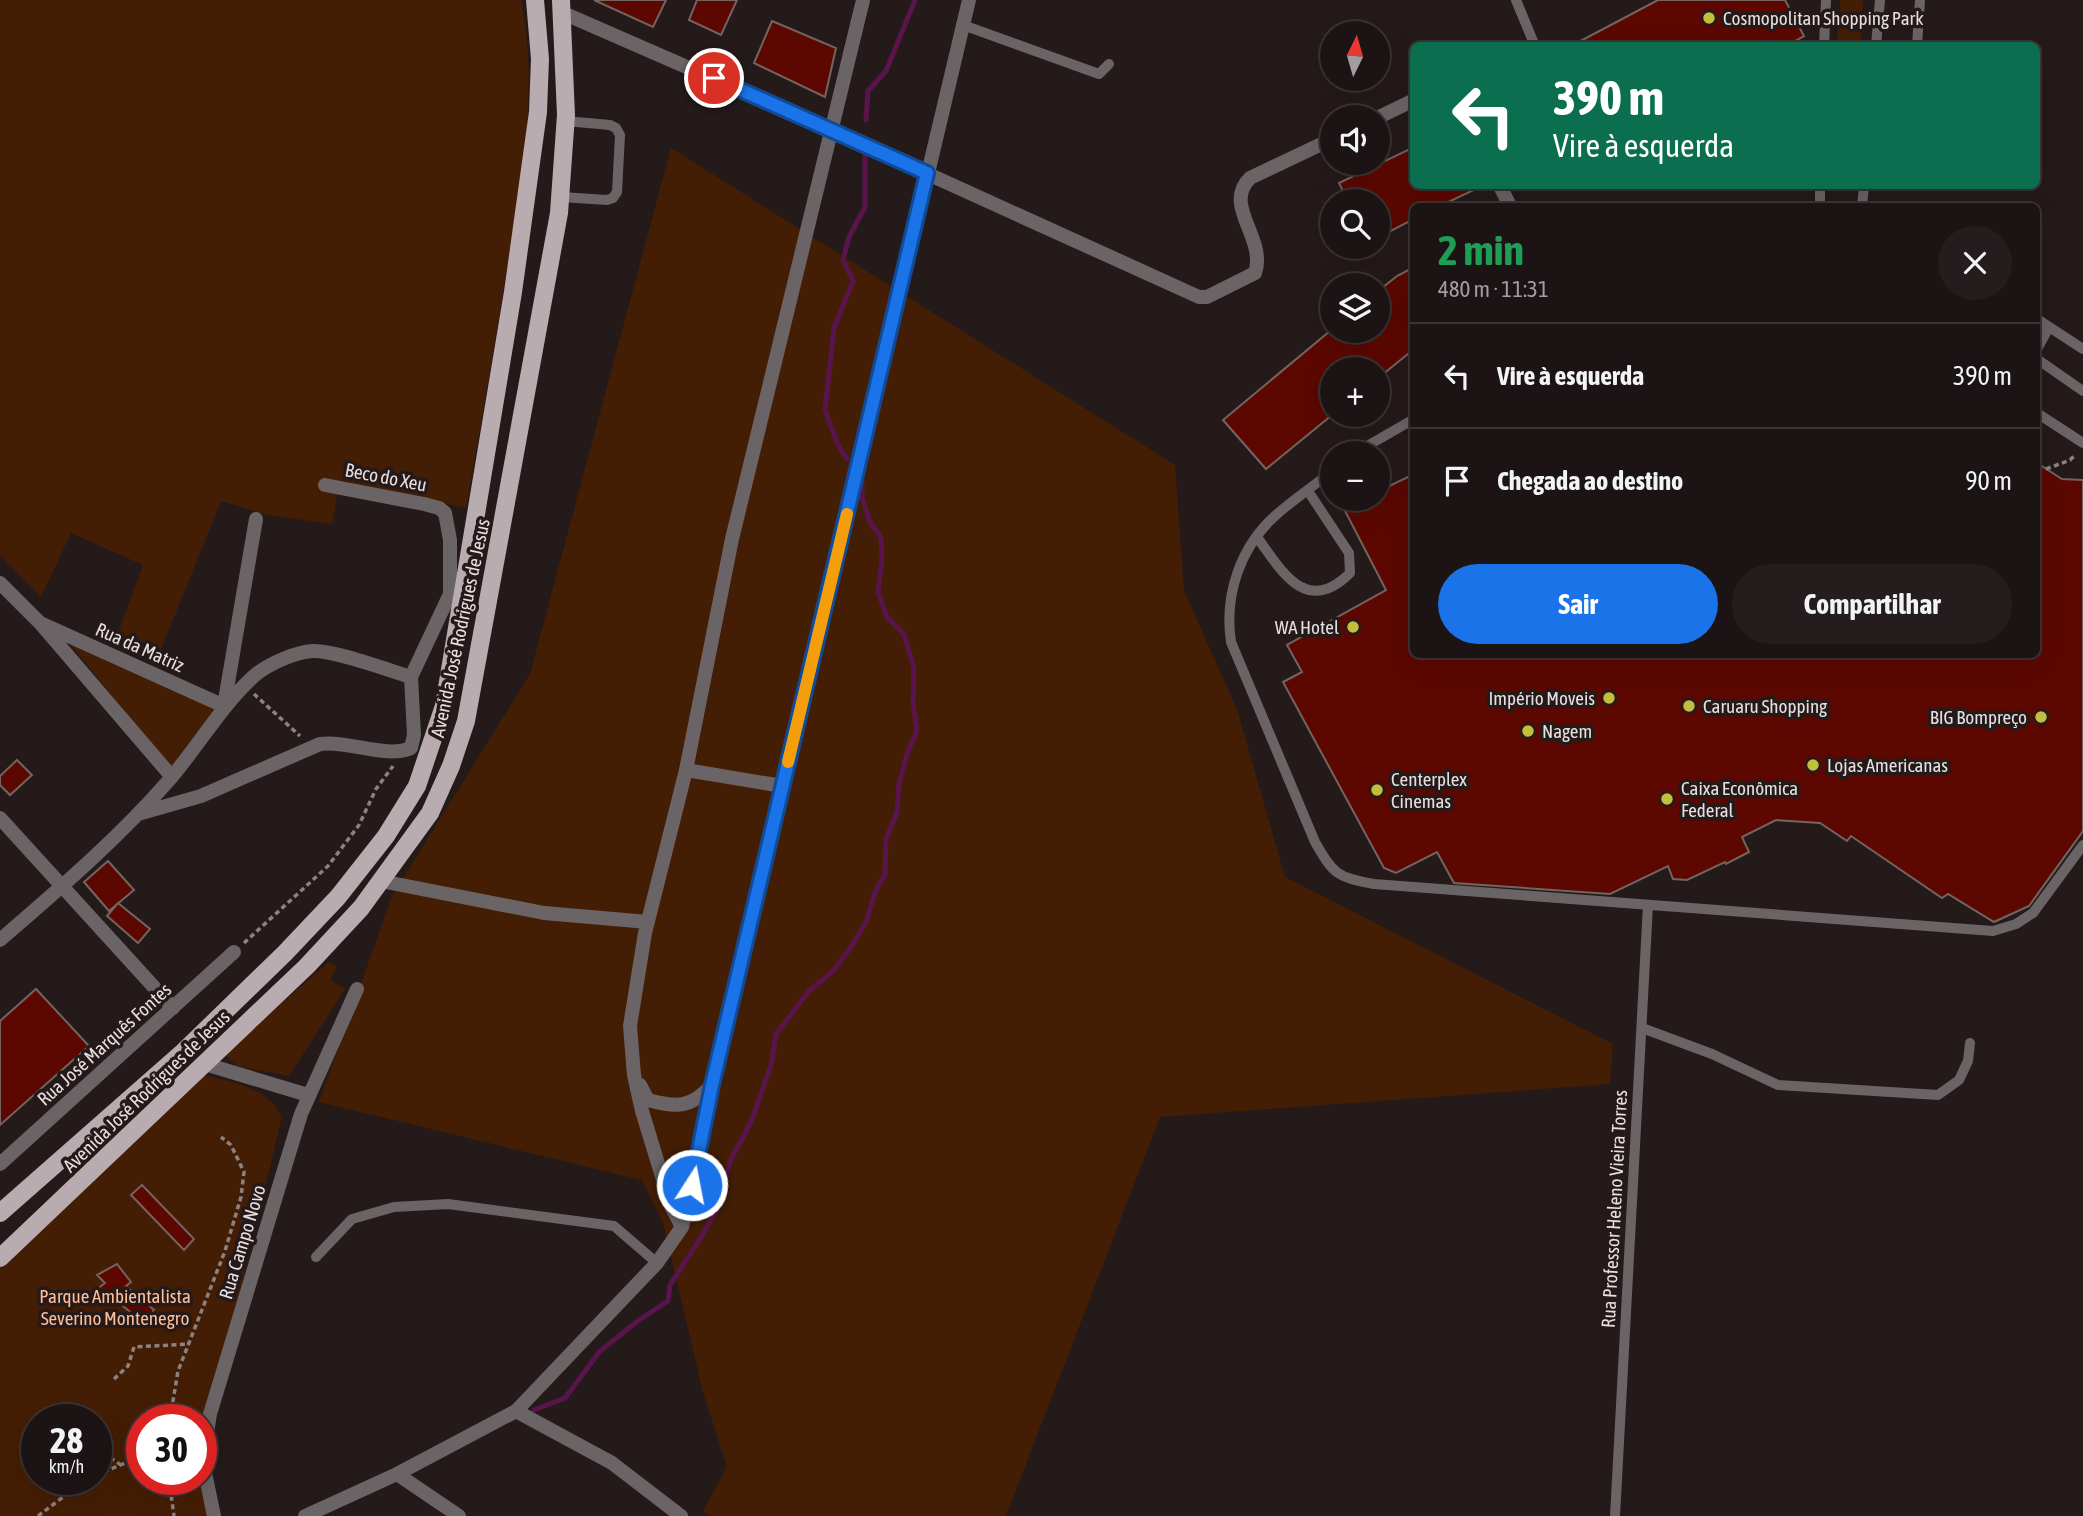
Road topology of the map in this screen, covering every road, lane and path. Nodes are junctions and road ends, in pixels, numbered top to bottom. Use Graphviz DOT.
graph roads {
  1 [pos="535,0"];
  2 [pos="863,0"];
  3 [pos="969,0"];
  4 [pos="1516,0"];
  5 [pos="1826,0"];
  6 [pos="1880,0"];
  7 [pos="1920,0"];
  8 [pos="562,7"];
  9 [pos="963,24"];
  10 [pos="1533,42"];
  11 [pos="1824,42"];
  12 [pos="1876,42"];
  13 [pos="1917,42"];
  14 [pos="1109,64"];
  15 [pos="1410,102"];
  16 [pos="1390,111"];
  17 [pos="565,121"];
  18 [pos="831,130"];
  19 [pos="1320,145"];
  20 [pos="927,173"];
  21 [pos="561,197"];
  22 [pos="2040,321"];
  23 [pos="2049,327"];
  24 [pos="2040,344"];
  25 [pos="2083,349"];
  26 [pos="2040,361"];
  27 [pos="2083,391"];
  28 [pos="2040,415"];
  29 [pos="1410,421"];
  30 [pos="1376,441"];
  31 [pos="2083,443"];
  32 [pos="2076,454"];
  33 [pos="2046,469"];
  34 [pos="1320,481"];
  35 [pos="325,485"];
  36 [pos="1308,491"];
  37 [pos="256,519"];
  38 [pos="1257,537"];
  39 [pos="0,583"];
  40 [pos="456,594"];
  41 [pos="40,623"];
  42 [pos="411,677"];
  43 [pos="245,686"];
  44 [pos="224,705"];
  45 [pos="312,748"];
  46 [pos="405,750"];
  47 [pos="686,771"];
  48 [pos="172,777"];
  49 [pos="782,786"];
  50 [pos="138,814"];
  51 [pos="0,818"];
  52 [pos="2083,845"];
  53 [pos="381,881"];
  54 [pos="62,887"];
  55 [pos="1648,905"];
  56 [pos="648,922"];
  57 [pos="0,940"];
  58 [pos="234,953"];
  59 [pos="357,989"];
  60 [pos="173,1008"];
  61 [pos="1642,1028"];
  62 [pos="1970,1043"];
  63 [pos="205,1064"];
  64 [pos="634,1074"];
  65 [pos="712,1085"];
  66 [pos="308,1095"];
  67 [pos="220,1137"];
  68 [pos="0,1164"];
  69 [pos="0,1213"];
  70 [pos="682,1227"];
  71 [pos="316,1257"];
  72 [pos="0,1258"];
  73 [pos="657,1263"];
  74 [pos="189,1345"];
  75 [pos="114,1379"];
  76 [pos="172,1404"];
  77 [pos="516,1411"];
  78 [pos="112,1459"];
  79 [pos="126,1463"];
  80 [pos="121,1465"];
  81 [pos="112,1469"];
  82 [pos="397,1474"];
  83 [pos="66,1495"];
  84 [pos="171,1495"];
  85 [pos="38,1516"];
  86 [pos="174,1516"];
  87 [pos="214,1516"];
  88 [pos="305,1516"];
  89 [pos="459,1516"];
  90 [pos="681,1516"];
  91 [pos="1615,1516"];
  1 -- 40 [label="main road, Avenida José Rodrigues de Jesus"];
  2 -- 18 [label="street"];
  3 -- 9 [label="street"];
  4 -- 10 [label="lane"];
  5 -- 11 [label="lane"];
  6 -- 12 [label="lane"];
  7 -- 13 [label="lane"];
  8 -- 17 [label="main road, Avenida José Rodrigues de Jesus"];
  8 -- 18 [label="street"];
  9 -- 14 [label="lane"];
  9 -- 20 [label="street"];
  15 -- 16 [label="street"];
  17 -- 21 [label="main road, Avenida José Rodrigues de Jesus"];
  17 -- 21 [label="lane"];
  18 -- 20 [label="street"];
  18 -- 47 [label="street"];
  19 -- 20 [label="street"];
  20 -- 49 [label="street"];
  21 -- 53 [label="main road, Avenida José Rodrigues de Jesus"];
  22 -- 23 [label="lane"];
  23 -- 24 [label="lane"];
  23 -- 25 [label="lane"];
  26 -- 27 [label="lane"];
  28 -- 31 [label="lane"];
  29 -- 30 [label="lane"];
  32 -- 33 [label="path"];
  34 -- 36 [label="lane"];
  35 -- 40 [label="street, Beco do Xeu"];
  36 -- 38 [label="lane"];
  36 -- 38 [label="lane"];
  37 -- 44 [label="street"];
  38 -- 55 [label="lane"];
  39 -- 41 [label="street"];
  40 -- 42 [label="street"];
  40 -- 69 [label="main road, Avenida José Rodrigues de Jesus"];
  41 -- 44 [label="street, Rua da Matriz"];
  41 -- 48 [label="street"];
  42 -- 43 [label="street"];
  42 -- 46 [label="street"];
  43 -- 44 [label="street"];
  43 -- 45 [label="path"];
  44 -- 48 [label="street"];
  45 -- 46 [label="street"];
  45 -- 50 [label="street"];
  46 -- 58 [label="path"];
  47 -- 49 [label="street"];
  47 -- 56 [label="street"];
  48 -- 50 [label="street"];
  49 -- 65 [label="street"];
  50 -- 54 [label="street"];
  51 -- 54 [label="street"];
  52 -- 55 [label="lane"];
  53 -- 56 [label="street"];
  53 -- 63 [label="main road, Avenida José Rodrigues de Jesus"];
  54 -- 57 [label="street"];
  54 -- 60 [label="street"];
  55 -- 61 [label="lane, Rua Professor Heleno Vieira Torres"];
  56 -- 64 [label="street"];
  58 -- 60 [label="street, Rua José Marquês Fontes"];
  59 -- 66 [label="street, Rua Campo Novo"];
  60 -- 68 [label="street, Rua José Marquês Fontes"];
  61 -- 62 [label="lane"];
  61 -- 91 [label="lane, Rua Professor Heleno Vieira Torres"];
  63 -- 66 [label="street"];
  63 -- 72 [label="main road, Avenida José Rodrigues de Jesus"];
  64 -- 65 [label="street"];
  64 -- 70 [label="street"];
  65 -- 70 [label="street"];
  66 -- 87 [label="street, Rua Campo Novo"];
  67 -- 74 [label="path"];
  70 -- 73 [label="street"];
  71 -- 73 [label="lane"];
  73 -- 77 [label="street"];
  74 -- 75 [label="path"];
  74 -- 76 [label="path"];
  77 -- 82 [label="street"];
  77 -- 90 [label="street"];
  78 -- 80 [label="path"];
  79 -- 80 [label="path"];
  80 -- 81 [label="path"];
  82 -- 88 [label="street"];
  82 -- 89 [label="street"];
  83 -- 85 [label="path"];
  84 -- 86 [label="path"];
}
